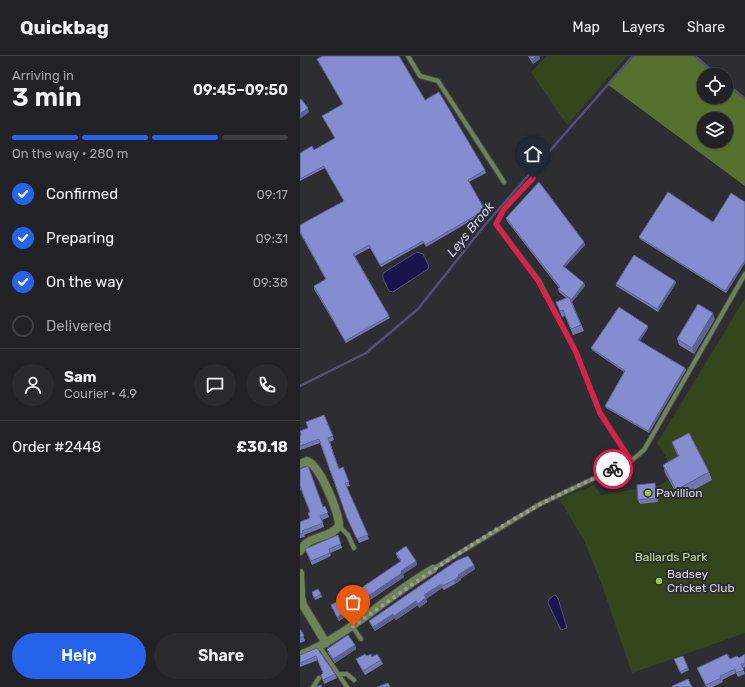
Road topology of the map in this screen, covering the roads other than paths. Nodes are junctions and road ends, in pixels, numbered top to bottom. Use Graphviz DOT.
graph roads {
  1 [pos="408,56"];
  2 [pos="533,178"];
  3 [pos="504,182"];
  4 [pos="745,274"];
  5 [pos="631,461"];
  6 [pos="300,464"];
  7 [pos="340,526"];
  8 [pos="354,548"];
  9 [pos="300,551"];
  10 [pos="433,569"];
  11 [pos="300,573"];
  12 [pos="353,626"];
  13 [pos="361,639"];
  14 [pos="323,645"];
  15 [pos="300,655"];
  16 [pos="338,674"];
  17 [pos="319,678"];
  18 [pos="354,680"];
  19 [pos="312,687"];
  20 [pos="347,687"];
  1 -- 3 [label="lane"];
  2 -- 5 [label="lane"];
  4 -- 5 [label="lane"];
  5 -- 10 [label="lane"];
  6 -- 7 [label="street"];
  7 -- 8 [label="lane"];
  7 -- 9 [label="street"];
  10 -- 12 [label="street"];
  11 -- 14 [label="street"];
  12 -- 13 [label="lane"];
  12 -- 14 [label="street"];
  14 -- 15 [label="street"];
  14 -- 16 [label="lane"];
  16 -- 18 [label="lane"];
  16 -- 20 [label="lane"];
  17 -- 19 [label="lane"];
}
